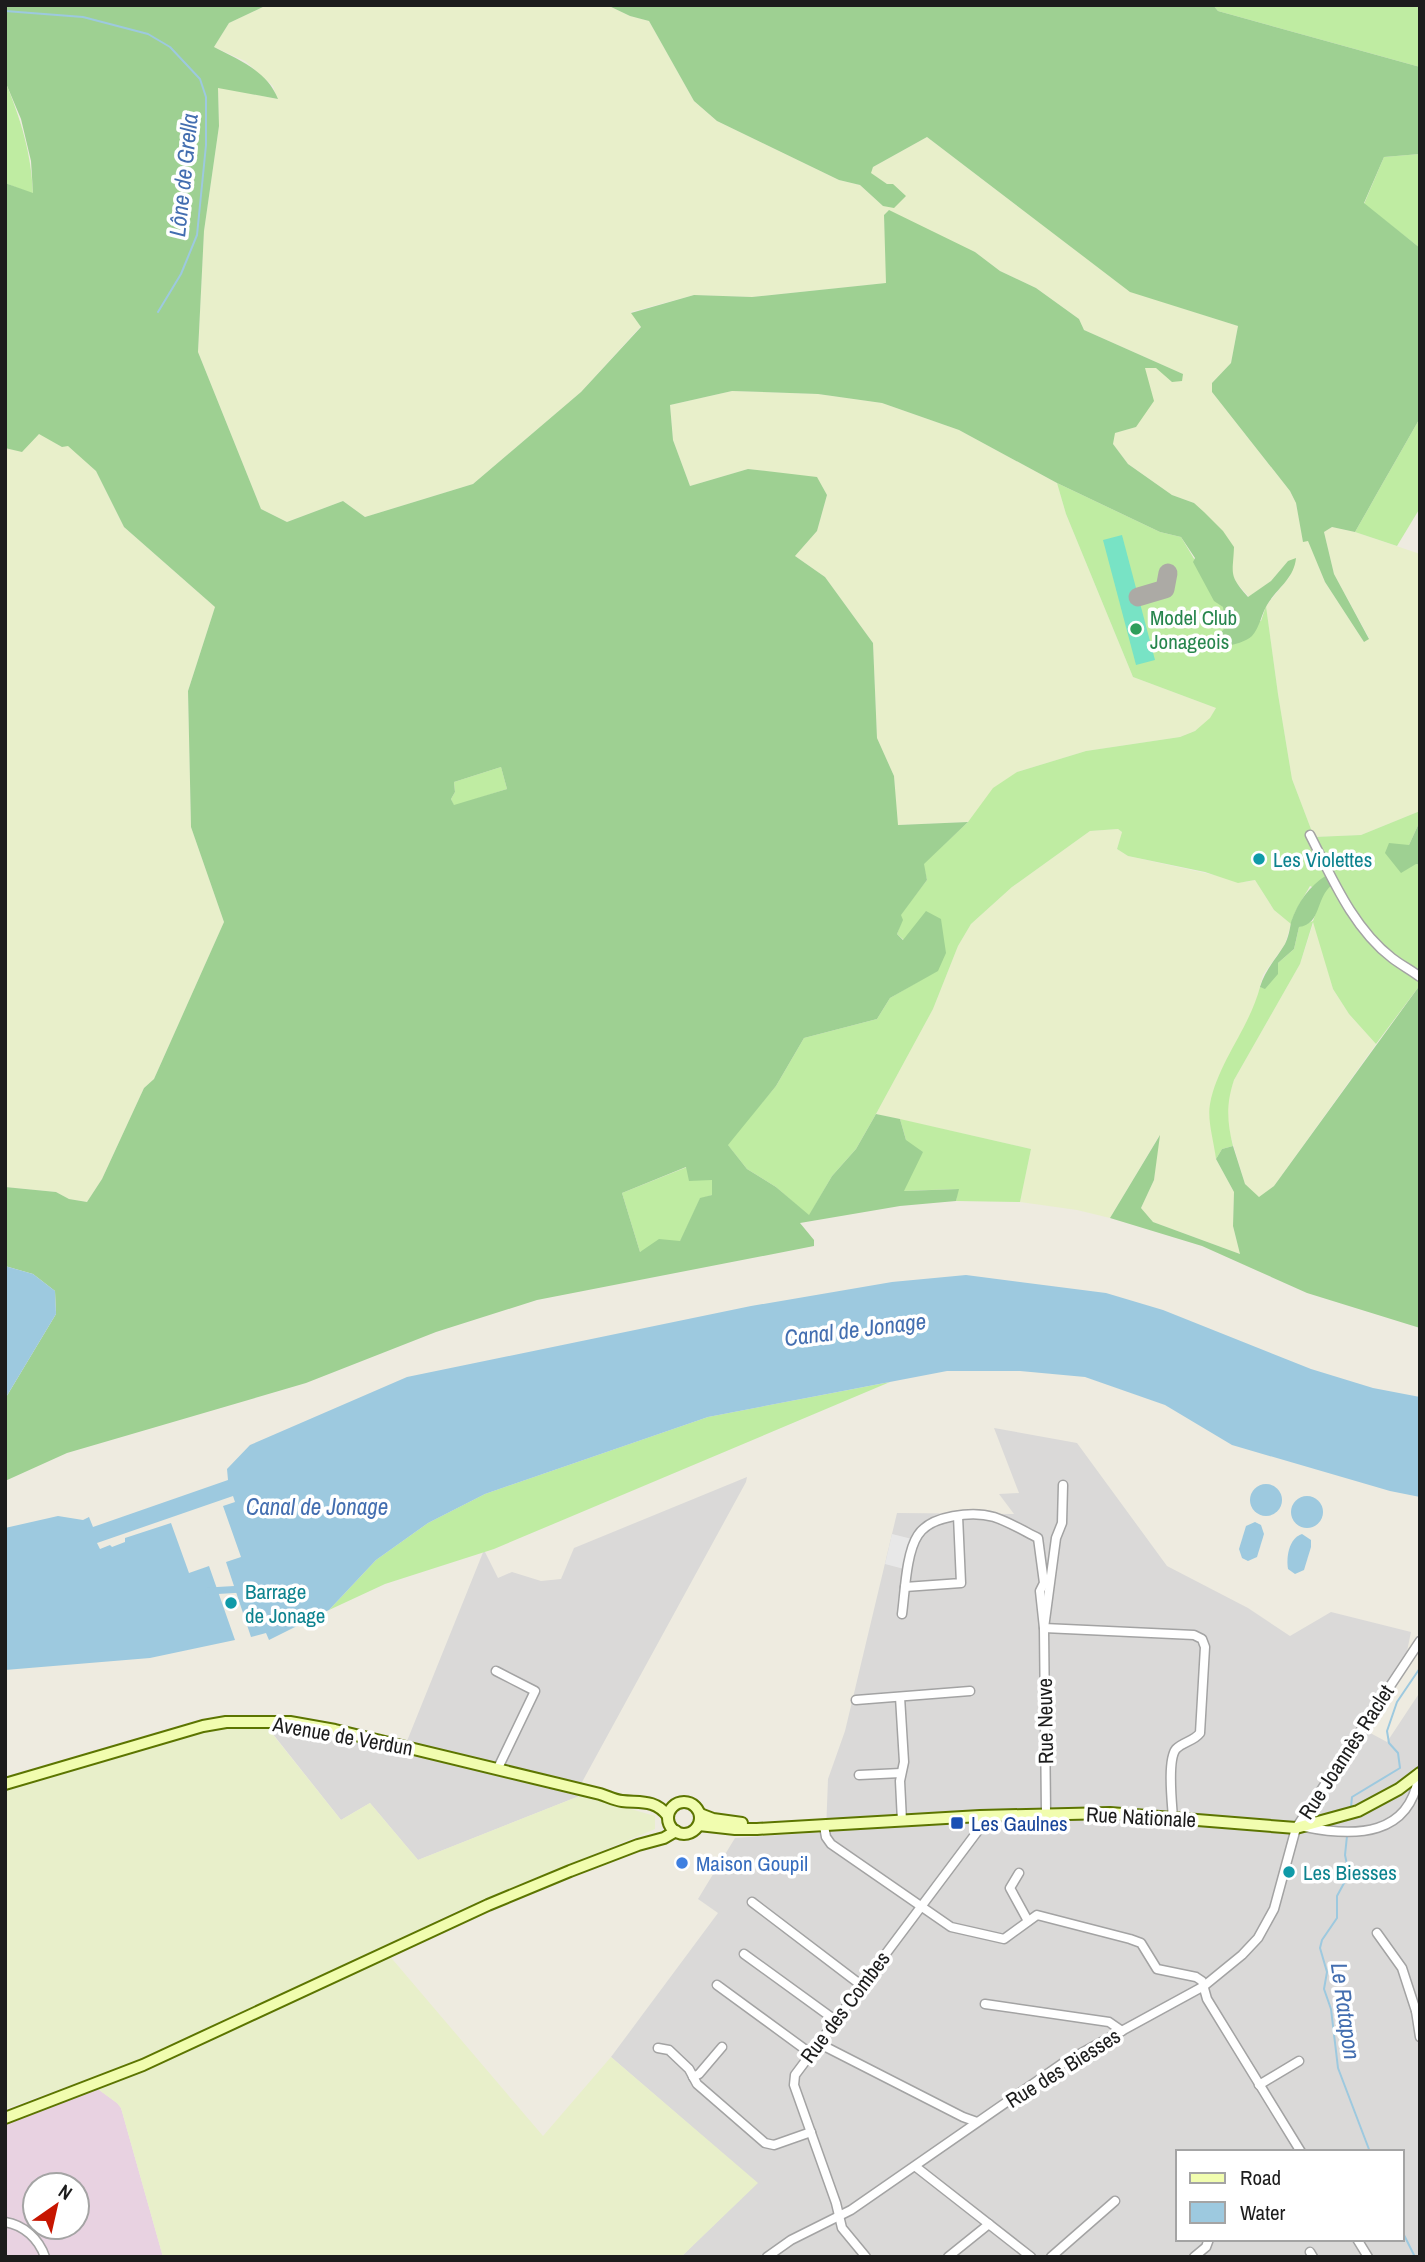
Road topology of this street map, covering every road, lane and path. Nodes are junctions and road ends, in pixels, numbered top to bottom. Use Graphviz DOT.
graph roads {
  1 [pos="1310,835"];
  2 [pos="1420,977"];
  3 [pos="1063,1485"];
  4 [pos="958,1516"];
  5 [pos="905,1587"];
  6 [pos="902,1614"];
  7 [pos="1044,1628"];
  8 [pos="1420,1641"];
  9 [pos="496,1671"];
  10 [pos="970,1691"];
  11 [pos="900,1697"];
  12 [pos="856,1700"];
  13 [pos="498,1769"];
  14 [pos="901,1773"];
  15 [pos="1420,1773"];
  16 [pos="859,1775"];
  17 [pos="5,1784"];
  18 [pos="600,1794"];
  19 [pos="1418,1795"];
  20 [pos="676,1804"];
  21 [pos="1046,1814"];
  22 [pos="980,1816"];
  23 [pos="1173,1818"];
  24 [pos="700,1820"];
  25 [pos="902,1821"];
  26 [pos="671,1824"];
  27 [pos="824,1826"];
  28 [pos="1300,1828"];
  29 [pos="1019,1873"];
  30 [pos="752,1902"];
  31 [pos="920,1907"];
  32 [pos="1028,1922"];
  33 [pos="1377,1933"];
  34 [pos="744,1954"];
  35 [pos="717,1985"];
  36 [pos="862,1985"];
  37 [pos="1204,1986"];
  38 [pos="985,2004"];
  39 [pos="1418,2009"];
  40 [pos="835,2020"];
  41 [pos="1122,2031"];
  42 [pos="1420,2037"];
  43 [pos="818,2043"];
  44 [pos="722,2047"];
  45 [pos="658,2048"];
  46 [pos="810,2053"];
  47 [pos="1299,2061"];
  48 [pos="693,2077"];
  49 [pos="1259,2085"];
  50 [pos="5,2118"];
  51 [pos="977,2122"];
  52 [pos="811,2132"];
  53 [pos="1299,2150"];
  54 [pos="916,2167"];
  55 [pos="1115,2201"];
  56 [pos="839,2217"];
  57 [pos="5,2222"];
  58 [pos="989,2224"];
  59 [pos="1208,2241"];
  60 [pos="1358,2241"];
  61 [pos="45,2257"];
  62 [pos="767,2257"];
  63 [pos="866,2257"];
  64 [pos="948,2257"];
  65 [pos="1031,2257"];
  66 [pos="1051,2257"];
  67 [pos="1194,2257"];
  68 [pos="1368,2257"];
  1 -- 2 [label="street"];
  3 -- 7 [label="street, Rue Neuve"];
  4 -- 5 [label="street"];
  4 -- 5 [label="street"];
  4 -- 7 [label="street, Rue Neuve"];
  5 -- 6 [label="street"];
  7 -- 21 [label="street, Rue Neuve"];
  7 -- 23 [label="street"];
  8 -- 28 [label="street, Rue Joannès Raclet"];
  9 -- 13 [label="street"];
  10 -- 11 [label="street"];
  11 -- 12 [label="street"];
  11 -- 14 [label="street"];
  13 -- 17 [label="main road, Avenue de Verdun"];
  13 -- 18 [label="main road, Avenue de Verdun"];
  14 -- 16 [label="street"];
  14 -- 25 [label="street"];
  15 -- 19 [label="street, Rue Nationale"];
  15 -- 28 [label="main road, Rue Nationale"];
  18 -- 20 [label="main road, Avenue de Verdun"];
  18 -- 26 [label="main road, Avenue de Verdun"];
  19 -- 28 [label="street, Rue Nationale"];
  20 -- 24 [label="main road"];
  20 -- 26 [label="main road"];
  21 -- 22 [label="main road, Rue Nationale"];
  21 -- 23 [label="main road, Rue Nationale"];
  22 -- 25 [label="main road, Rue Nationale"];
  22 -- 31 [label="street, Rue des Combes"];
  23 -- 28 [label="main road, Rue Nationale"];
  24 -- 26 [label="main road"];
  24 -- 27 [label="main road, Rue Nationale"];
  25 -- 27 [label="main road, Rue Nationale"];
  26 -- 50 [label="main road"];
  27 -- 31 [label="street"];
  28 -- 37 [label="street, Rue des Biesses"];
  29 -- 32 [label="street"];
  30 -- 36 [label="street"];
  31 -- 32 [label="street"];
  31 -- 36 [label="street, Rue des Combes"];
  32 -- 37 [label="street"];
  33 -- 39 [label="street"];
  34 -- 40 [label="street"];
  35 -- 46 [label="street"];
  36 -- 40 [label="street, Rue des Combes"];
  37 -- 41 [label="street, Rue des Biesses"];
  37 -- 49 [label="street"];
  38 -- 41 [label="street"];
  39 -- 42 [label="street"];
  40 -- 43 [label="street, Rue des Combes"];
  41 -- 51 [label="street, Rue des Biesses"];
  43 -- 46 [label="street, Rue des Combes"];
  43 -- 51 [label="street"];
  44 -- 48 [label="street"];
  45 -- 48 [label="street"];
  46 -- 52 [label="street, Rue des Combes"];
  47 -- 49 [label="street"];
  48 -- 52 [label="street"];
  49 -- 53 [label="street"];
  51 -- 54 [label="street, Rue des Biesses"];
  52 -- 56 [label="street, Rue des Combes"];
  54 -- 56 [label="street, Rue des Biesses"];
  54 -- 58 [label="street"];
  55 -- 66 [label="street"];
  56 -- 62 [label="street, Rue des Biesses"];
  56 -- 63 [label="street, Rue des Combes"];
  57 -- 61 [label="street"];
  58 -- 64 [label="street"];
  58 -- 65 [label="street"];
  59 -- 67 [label="street"];
  60 -- 68 [label="street"];
}
